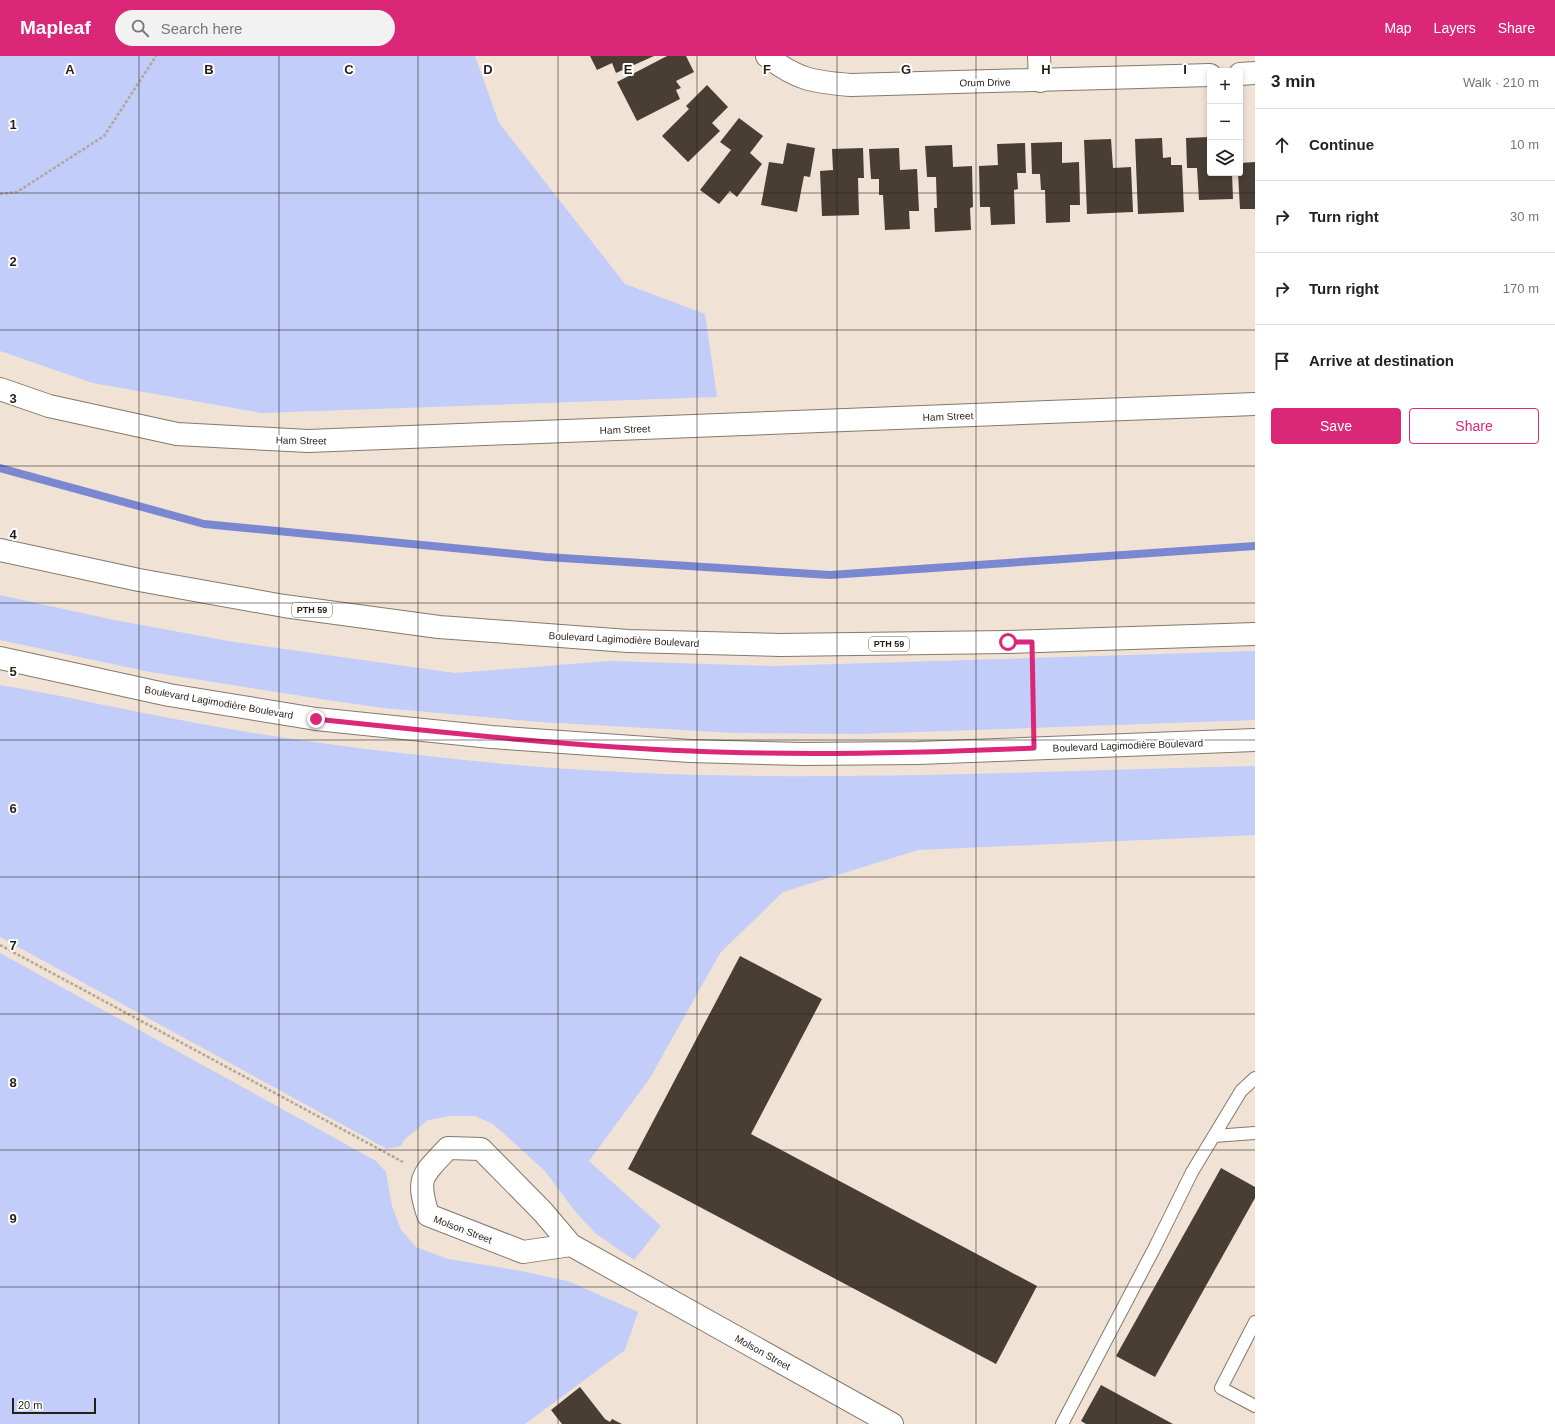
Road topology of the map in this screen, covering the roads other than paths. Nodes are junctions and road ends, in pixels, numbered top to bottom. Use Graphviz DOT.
graph roads {
  1 [pos="767,56"];
  2 [pos="1039,56"];
  3 [pos="1255,73"];
  4 [pos="1243,74"];
  5 [pos="1207,75"];
  6 [pos="1040,81"];
  7 [pos="0,389"];
  8 [pos="1255,404"];
  9 [pos="0,550"];
  10 [pos="1255,634"];
  11 [pos="0,658"];
  12 [pos="1255,740"];
  13 [pos="1255,1078"];
  14 [pos="1255,1133"];
  15 [pos="1214,1136"];
  16 [pos="571,1245"];
  17 [pos="1255,1322"];
  18 [pos="1255,1406"];
  19 [pos="892,1424"];
  20 [pos="1062,1424"];
  1 -- 6 [label="street, Orum Drive"];
  2 -- 6 [label="street"];
  3 -- 4 [label="street"];
  5 -- 6 [label="street, Orum Drive"];
  7 -- 8 [label="street, Ham Street"];
  9 -- 10 [label="street, Boulevard Lagimodière Boulevard / PTH 59"];
  11 -- 12 [label="street, Boulevard Lagimodière Boulevard"];
  13 -- 15 [label="lane"];
  14 -- 15 [label="lane"];
  15 -- 20 [label="lane"];
  16 -- 16 [label="street, Molson Street"];
  16 -- 19 [label="street, Molson Street"];
  17 -- 18 [label="lane"];
}
